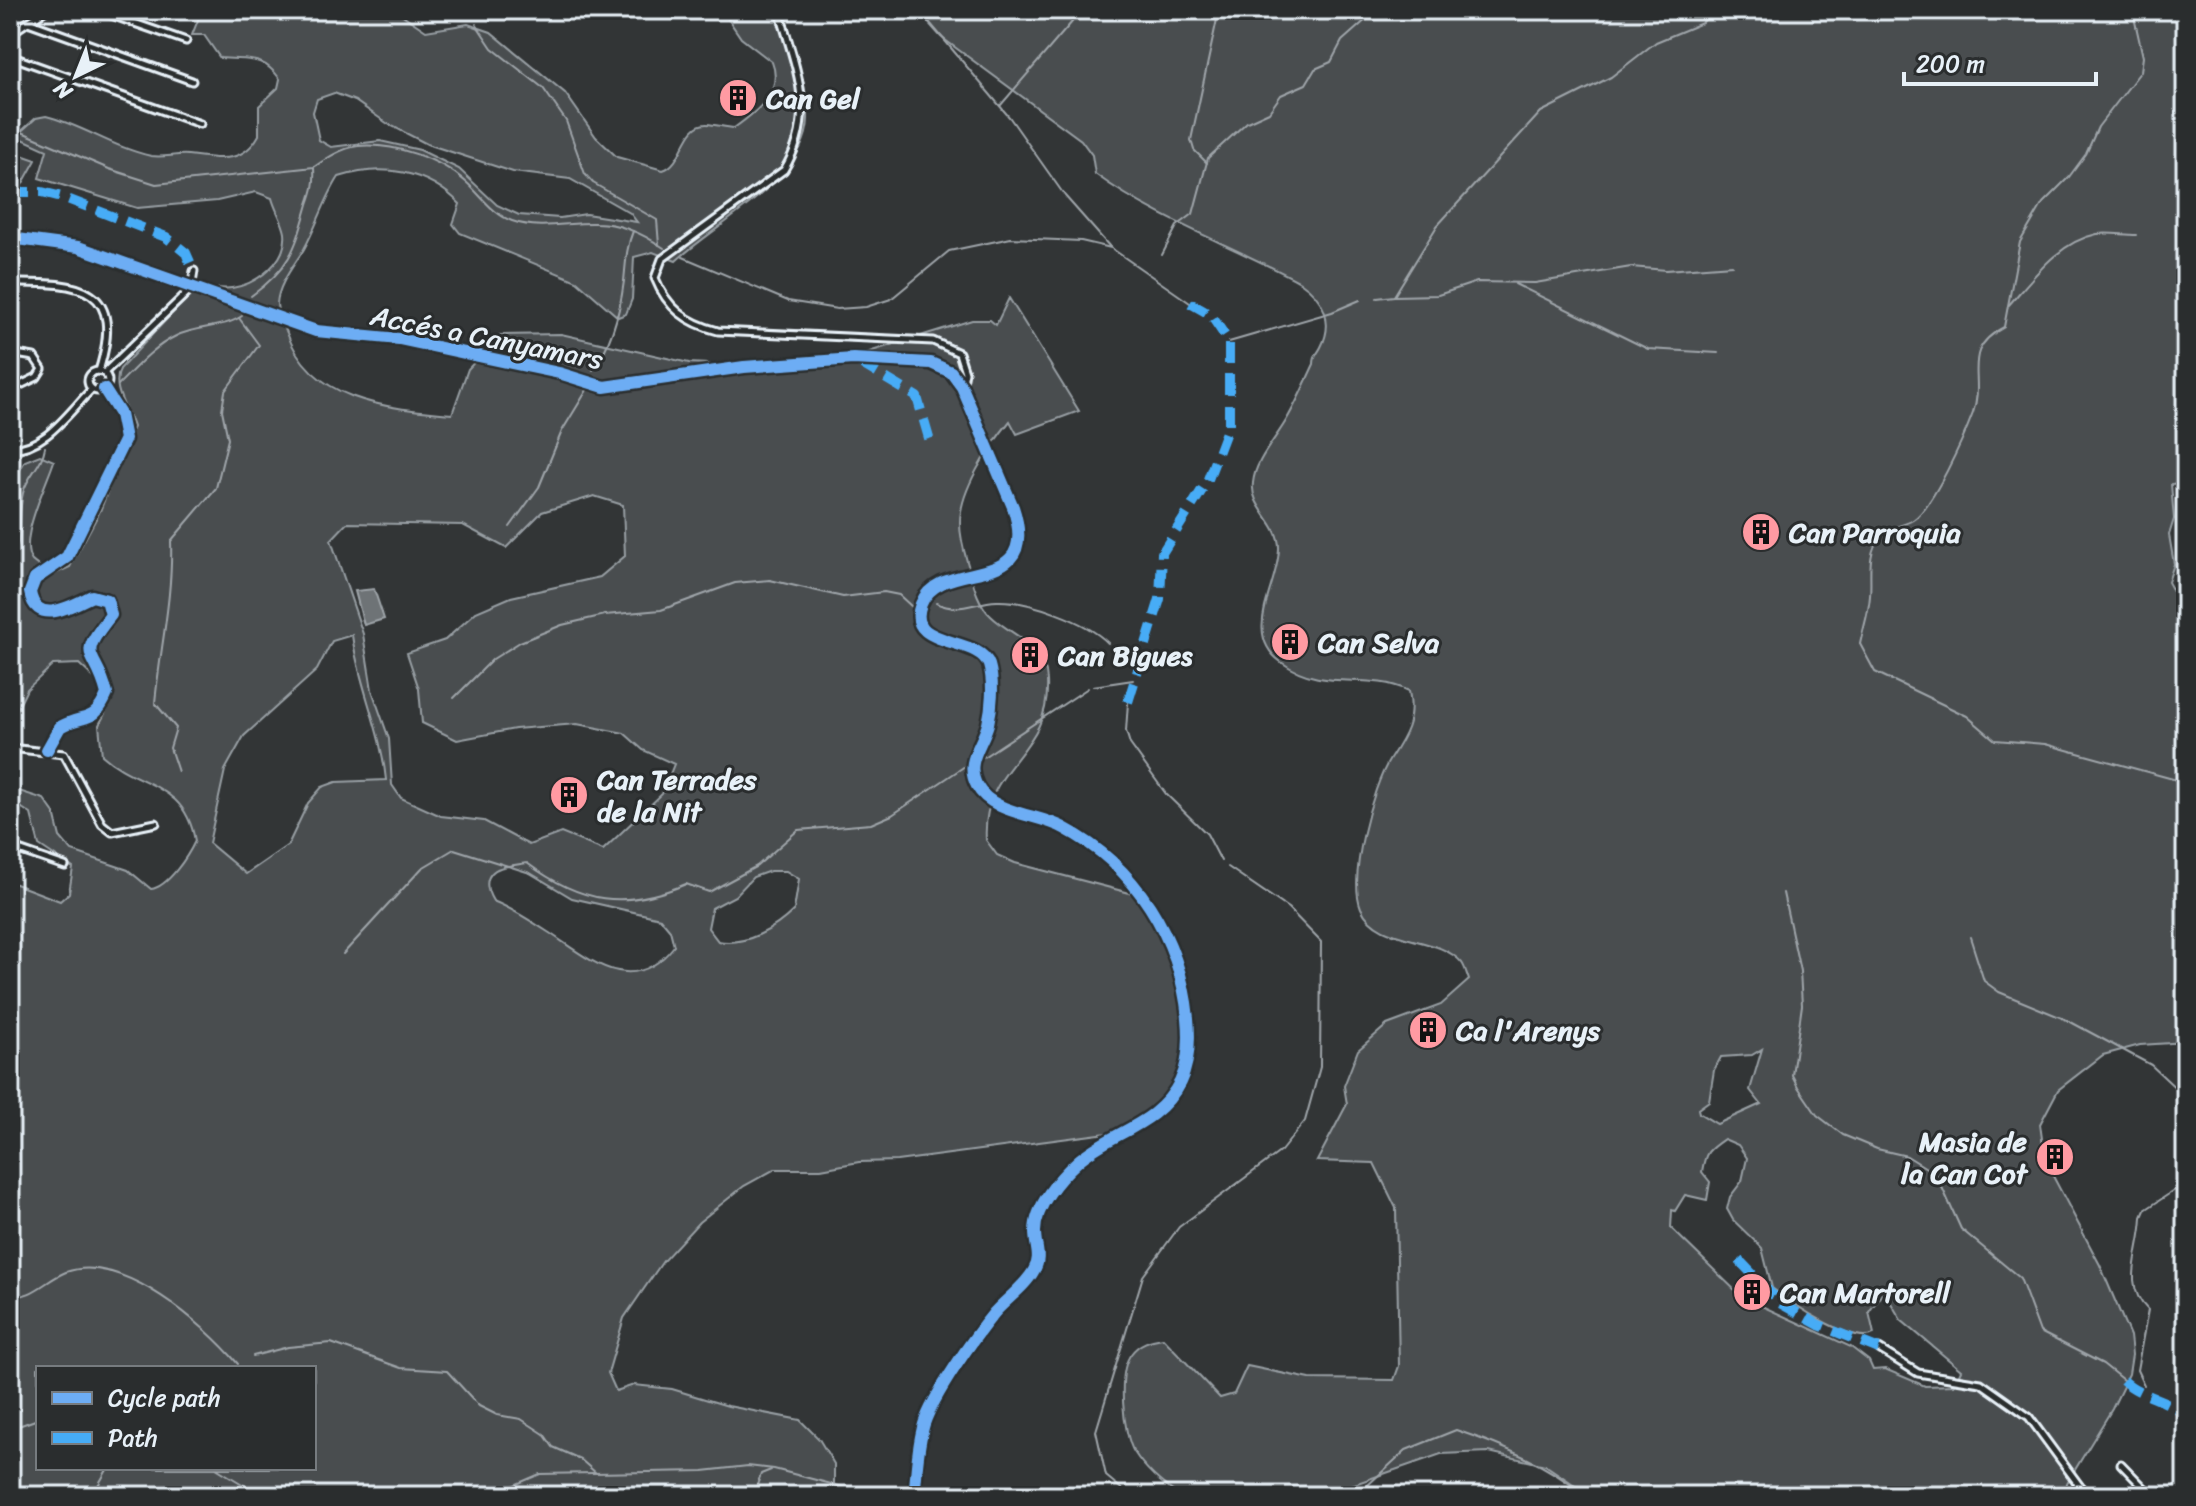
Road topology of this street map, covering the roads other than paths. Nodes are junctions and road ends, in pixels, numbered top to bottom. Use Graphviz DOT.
graph roads {
  1 [pos="46,10"];
  2 [pos="97,10"];
  3 [pos="779,10"];
  4 [pos="28,22"];
  5 [pos="10,34"];
  6 [pos="186,41"];
  7 [pos="10,56"];
  8 [pos="192,81"];
  9 [pos="200,124"];
  10 [pos="10,238"];
  11 [pos="194,271"];
  12 [pos="10,283"];
  13 [pos="191,289"];
  14 [pos="10,353"];
  15 [pos="102,372"];
  16 [pos="962,387"];
  17 [pos="104,389"];
  18 [pos="10,390"];
  19 [pos="91,390"];
  20 [pos="10,449"];
  21 [pos="10,748"];
  22 [pos="47,750"];
  23 [pos="156,823"];
  24 [pos="10,847"];
  25 [pos="65,866"];
  26 [pos="1879,1349"];
  27 [pos="2121,1464"];
  28 [pos="914,1496"];
  29 [pos="2087,1496"];
  30 [pos="2152,1496"];
  1 -- 4 [label="street"];
  2 -- 6 [label="street"];
  3 -- 16 [label="street"];
  4 -- 5 [label="street"];
  4 -- 8 [label="street"];
  7 -- 9 [label="street"];
  10 -- 13 [label="street, Accés a Canyamars"];
  11 -- 13 [label="street"];
  12 -- 15 [label="street"];
  13 -- 15 [label="street"];
  13 -- 16 [label="street, Accés a Canyamars"];
  14 -- 18 [label="street"];
  15 -- 17 [label="street"];
  15 -- 19 [label="street"];
  16 -- 28 [label="street, Accés a Canyamars"];
  17 -- 19 [label="street"];
  17 -- 22 [label="street"];
  19 -- 20 [label="street"];
  21 -- 22 [label="street"];
  22 -- 23 [label="street"];
  24 -- 25 [label="street"];
  26 -- 29 [label="street"];
  27 -- 30 [label="street"];
}
